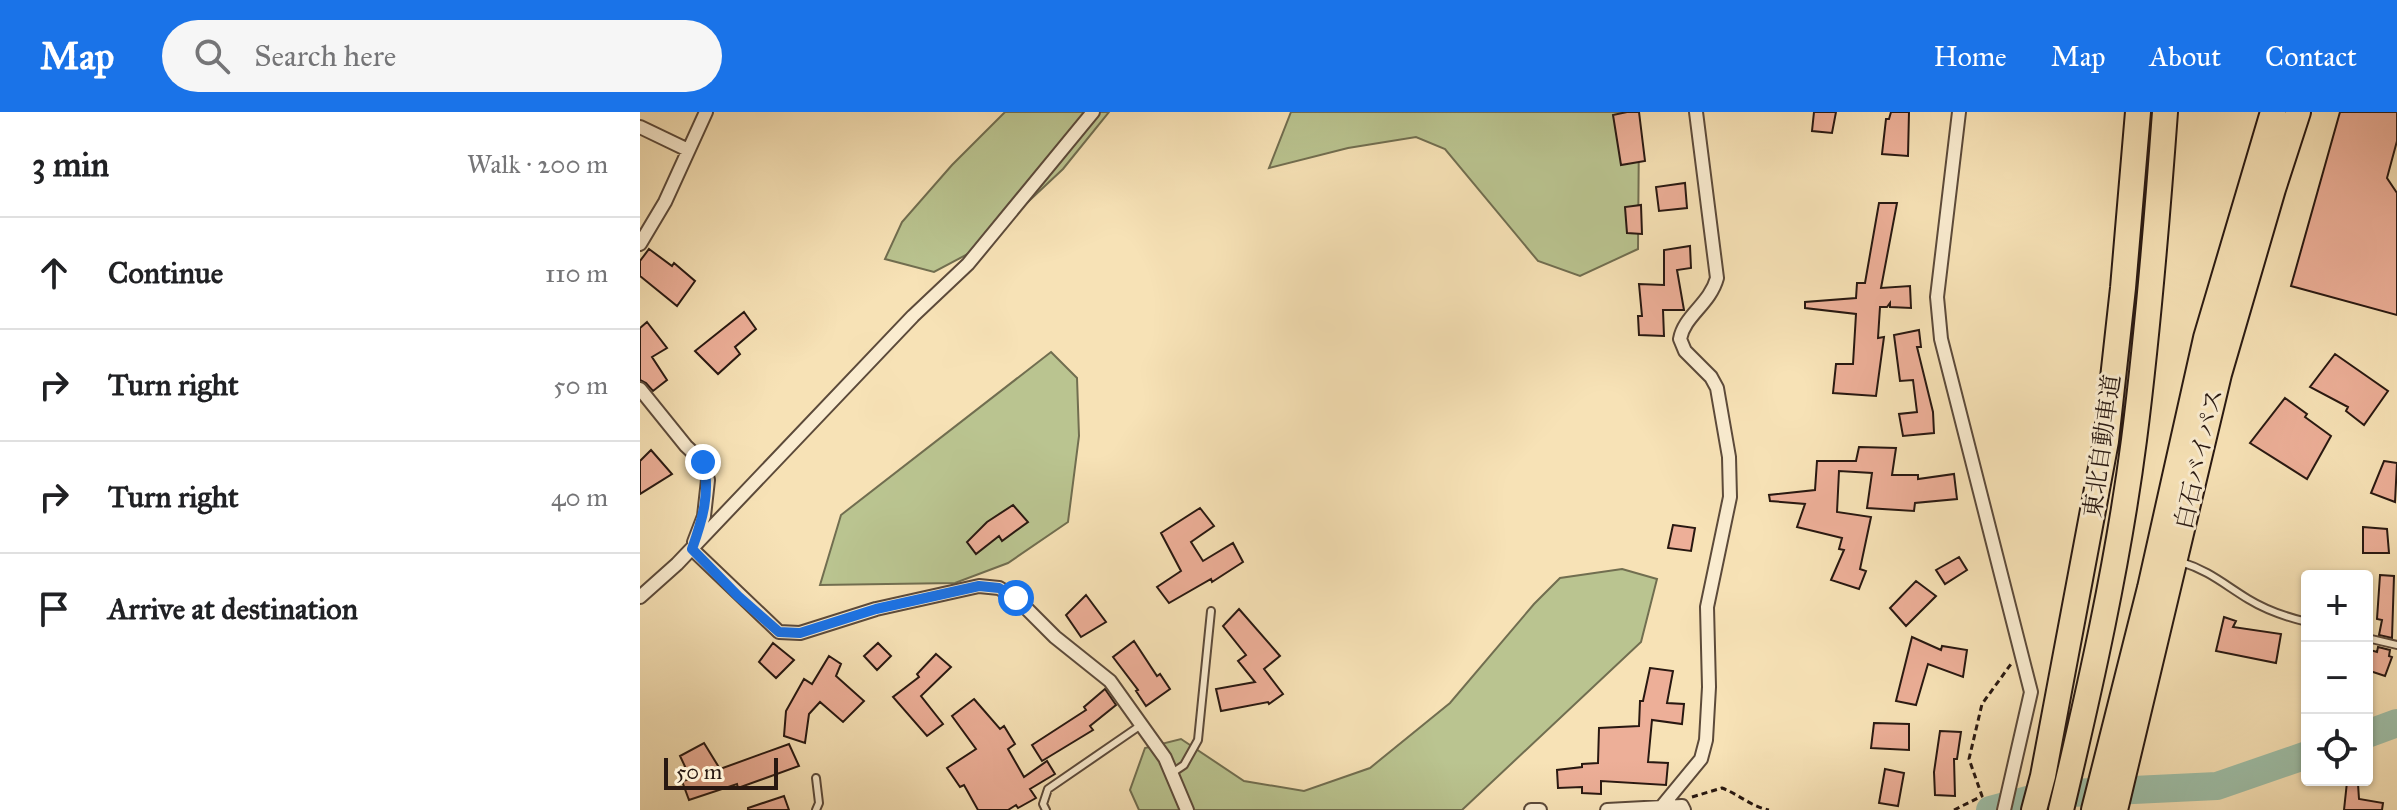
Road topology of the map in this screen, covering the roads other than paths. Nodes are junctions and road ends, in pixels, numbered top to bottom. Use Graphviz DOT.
graph roads {
  1 [pos="706,112"];
  2 [pos="1093,112"];
  3 [pos="1696,112"];
  4 [pos="1959,112"];
  5 [pos="2138,112"];
  6 [pos="2165,112"];
  7 [pos="2273,112"];
  8 [pos="2298,112"];
  9 [pos="640,127"];
  10 [pos="688,150"];
  11 [pos="640,244"];
  12 [pos="640,389"];
  13 [pos="692,549"];
  14 [pos="2176,561"];
  15 [pos="640,597"];
  16 [pos="1211,611"];
  17 [pos="2301,620"];
  18 [pos="2373,639"];
  19 [pos="2397,645"];
  20 [pos="1141,725"];
  21 [pos="2116,766"];
  22 [pos="1172,773"];
  23 [pos="816,778"];
  24 [pos="1663,805"];
  25 [pos="816,810"];
  26 [pos="1046,810"];
  27 [pos="1187,810"];
  28 [pos="1607,810"];
  29 [pos="1684,810"];
  30 [pos="2004,810"];
  31 [pos="2034,810"];
  32 [pos="2061,810"];
  33 [pos="2108,810"];
  1 -- 10 [label="street"];
  2 -- 13 [label="street"];
  3 -- 24 [label="street"];
  4 -- 30 [label="street"];
  5 -- 31 [label="highway, 東北自動車道"];
  6 -- 32 [label="highway, 東北自動車道"];
  7 -- 21 [label="highway, 白石バイパス"];
  8 -- 14 [label="highway, 白石バイパス"];
  9 -- 10 [label="street"];
  10 -- 11 [label="street"];
  12 -- 13 [label="street"];
  13 -- 15 [label="street"];
  13 -- 20 [label="street"];
  14 -- 17 [label="lane"];
  14 -- 21 [label="highway, 白石バイパス"];
  16 -- 22 [label="lane"];
  18 -- 19 [label="lane"];
  20 -- 22 [label="street"];
  20 -- 26 [label="lane"];
  21 -- 33 [label="highway, 白石バイパス"];
  22 -- 27 [label="street"];
  23 -- 25 [label="lane"];
  24 -- 28 [label="street"];
  24 -- 29 [label="street"];
}
